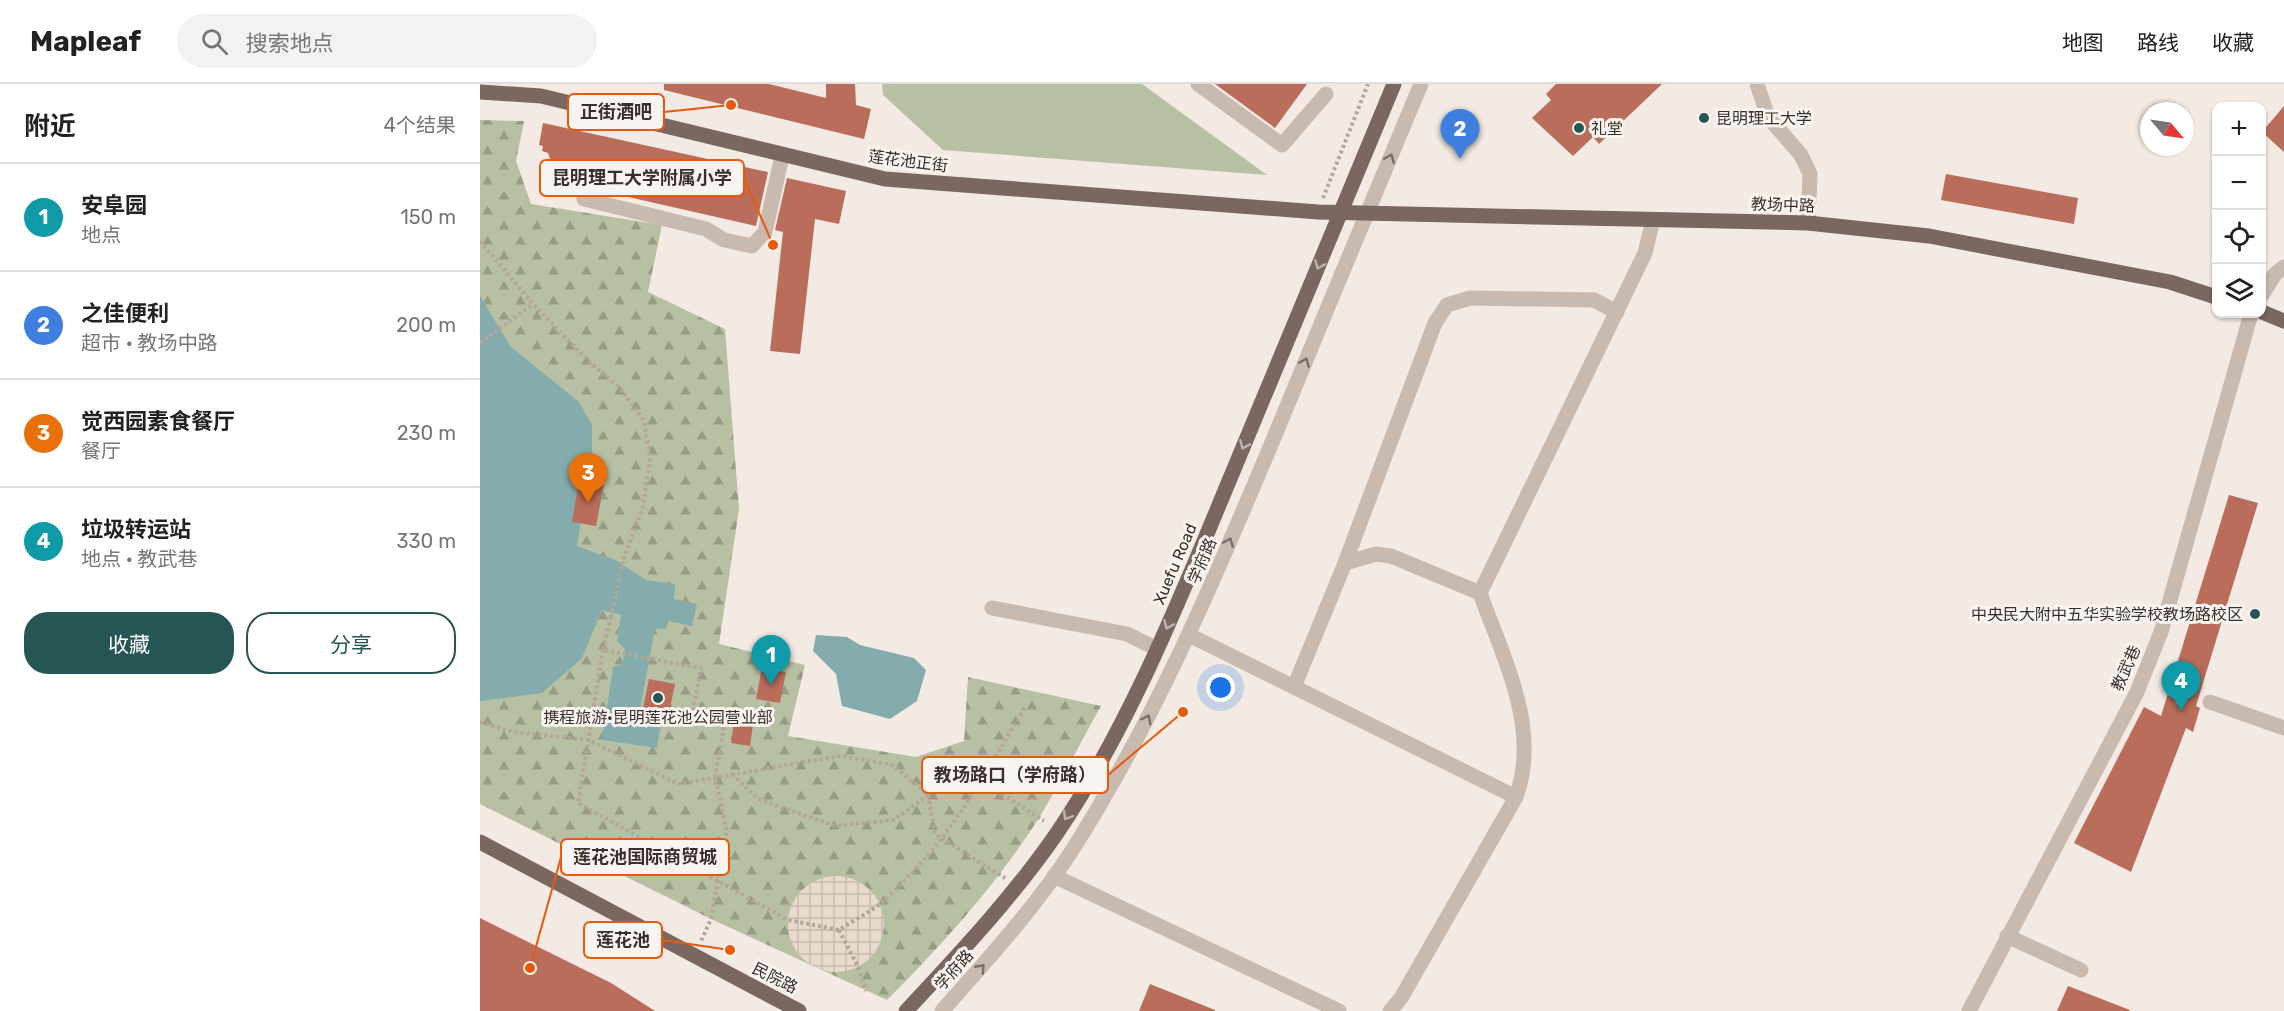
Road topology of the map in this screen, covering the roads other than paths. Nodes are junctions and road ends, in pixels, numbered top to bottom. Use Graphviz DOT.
graph roads {
  1 [pos="1198,84"];
  2 [pos="1394,84"];
  3 [pos="1421,84"];
  4 [pos="1757,84"];
  5 [pos="480,92"];
  6 [pos="1326,94"];
  7 [pos="782,156"];
  8 [pos="584,199"];
  9 [pos="1341,211"];
  10 [pos="1367,212"];
  11 [pos="1653,220"];
  12 [pos="1808,224"];
  13 [pos="2284,267"];
  14 [pos="2266,289"];
  15 [pos="2212,295"];
  16 [pos="1617,312"];
  17 [pos="2266,314"];
  18 [pos="2250,318"];
  19 [pos="2284,321"];
  20 [pos="1344,563"];
  21 [pos="1480,593"];
  22 [pos="992,608"];
  23 [pos="1189,635"];
  24 [pos="1157,649"];
  25 [pos="1294,687"];
  26 [pos="2210,702"];
  27 [pos="2284,728"];
  28 [pos="1516,797"];
  29 [pos="480,842"];
  30 [pos="1054,876"];
  31 [pos="2007,936"];
  32 [pos="2081,970"];
  33 [pos="799,1011"];
  34 [pos="906,1011"];
  35 [pos="942,1011"];
  36 [pos="1339,1011"];
  37 [pos="1390,1011"];
  38 [pos="1968,1011"];
  1 -- 6 [label="street"];
  2 -- 9 [label="main road, Xuefu Road"];
  10 -- 3 [label="street, 学府路, one-way"];
  4 -- 12 [label="street"];
  5 -- 7 [label="main road, 莲花池正街"];
  7 -- 8 [label="street"];
  7 -- 9 [label="main road, 莲花池正街"];
  9 -- 10 [label="main road, 教场中路"];
  9 -- 24 [label="main road, Xuefu Road, one-way"];
  10 -- 11 [label="main road, 教场中路"];
  23 -- 10 [label="street, 学府路, one-way"];
  11 -- 12 [label="main road, 教场中路"];
  11 -- 16 [label="street"];
  12 -- 15 [label="main road, 教场中路"];
  13 -- 14 [label="street"];
  16 -- 20 [label="street"];
  16 -- 21 [label="street"];
  17 -- 19 [label="main road"];
  18 -- 31 [label="street, 教武巷"];
  20 -- 21 [label="street"];
  20 -- 25 [label="street"];
  21 -- 28 [label="street"];
  22 -- 24 [label="street"];
  23 -- 25 [label="street"];
  30 -- 23 [label="street, 学府路, one-way"];
  24 -- 34 [label="main road, Xuefu Road, one-way"];
  25 -- 28 [label="street"];
  26 -- 27 [label="street"];
  28 -- 37 [label="street"];
  29 -- 33 [label="main road, 民院路"];
  35 -- 30 [label="street, 学府路, one-way"];
  30 -- 36 [label="street"];
  31 -- 32 [label="street"];
  31 -- 38 [label="street, 教武巷"];
}
